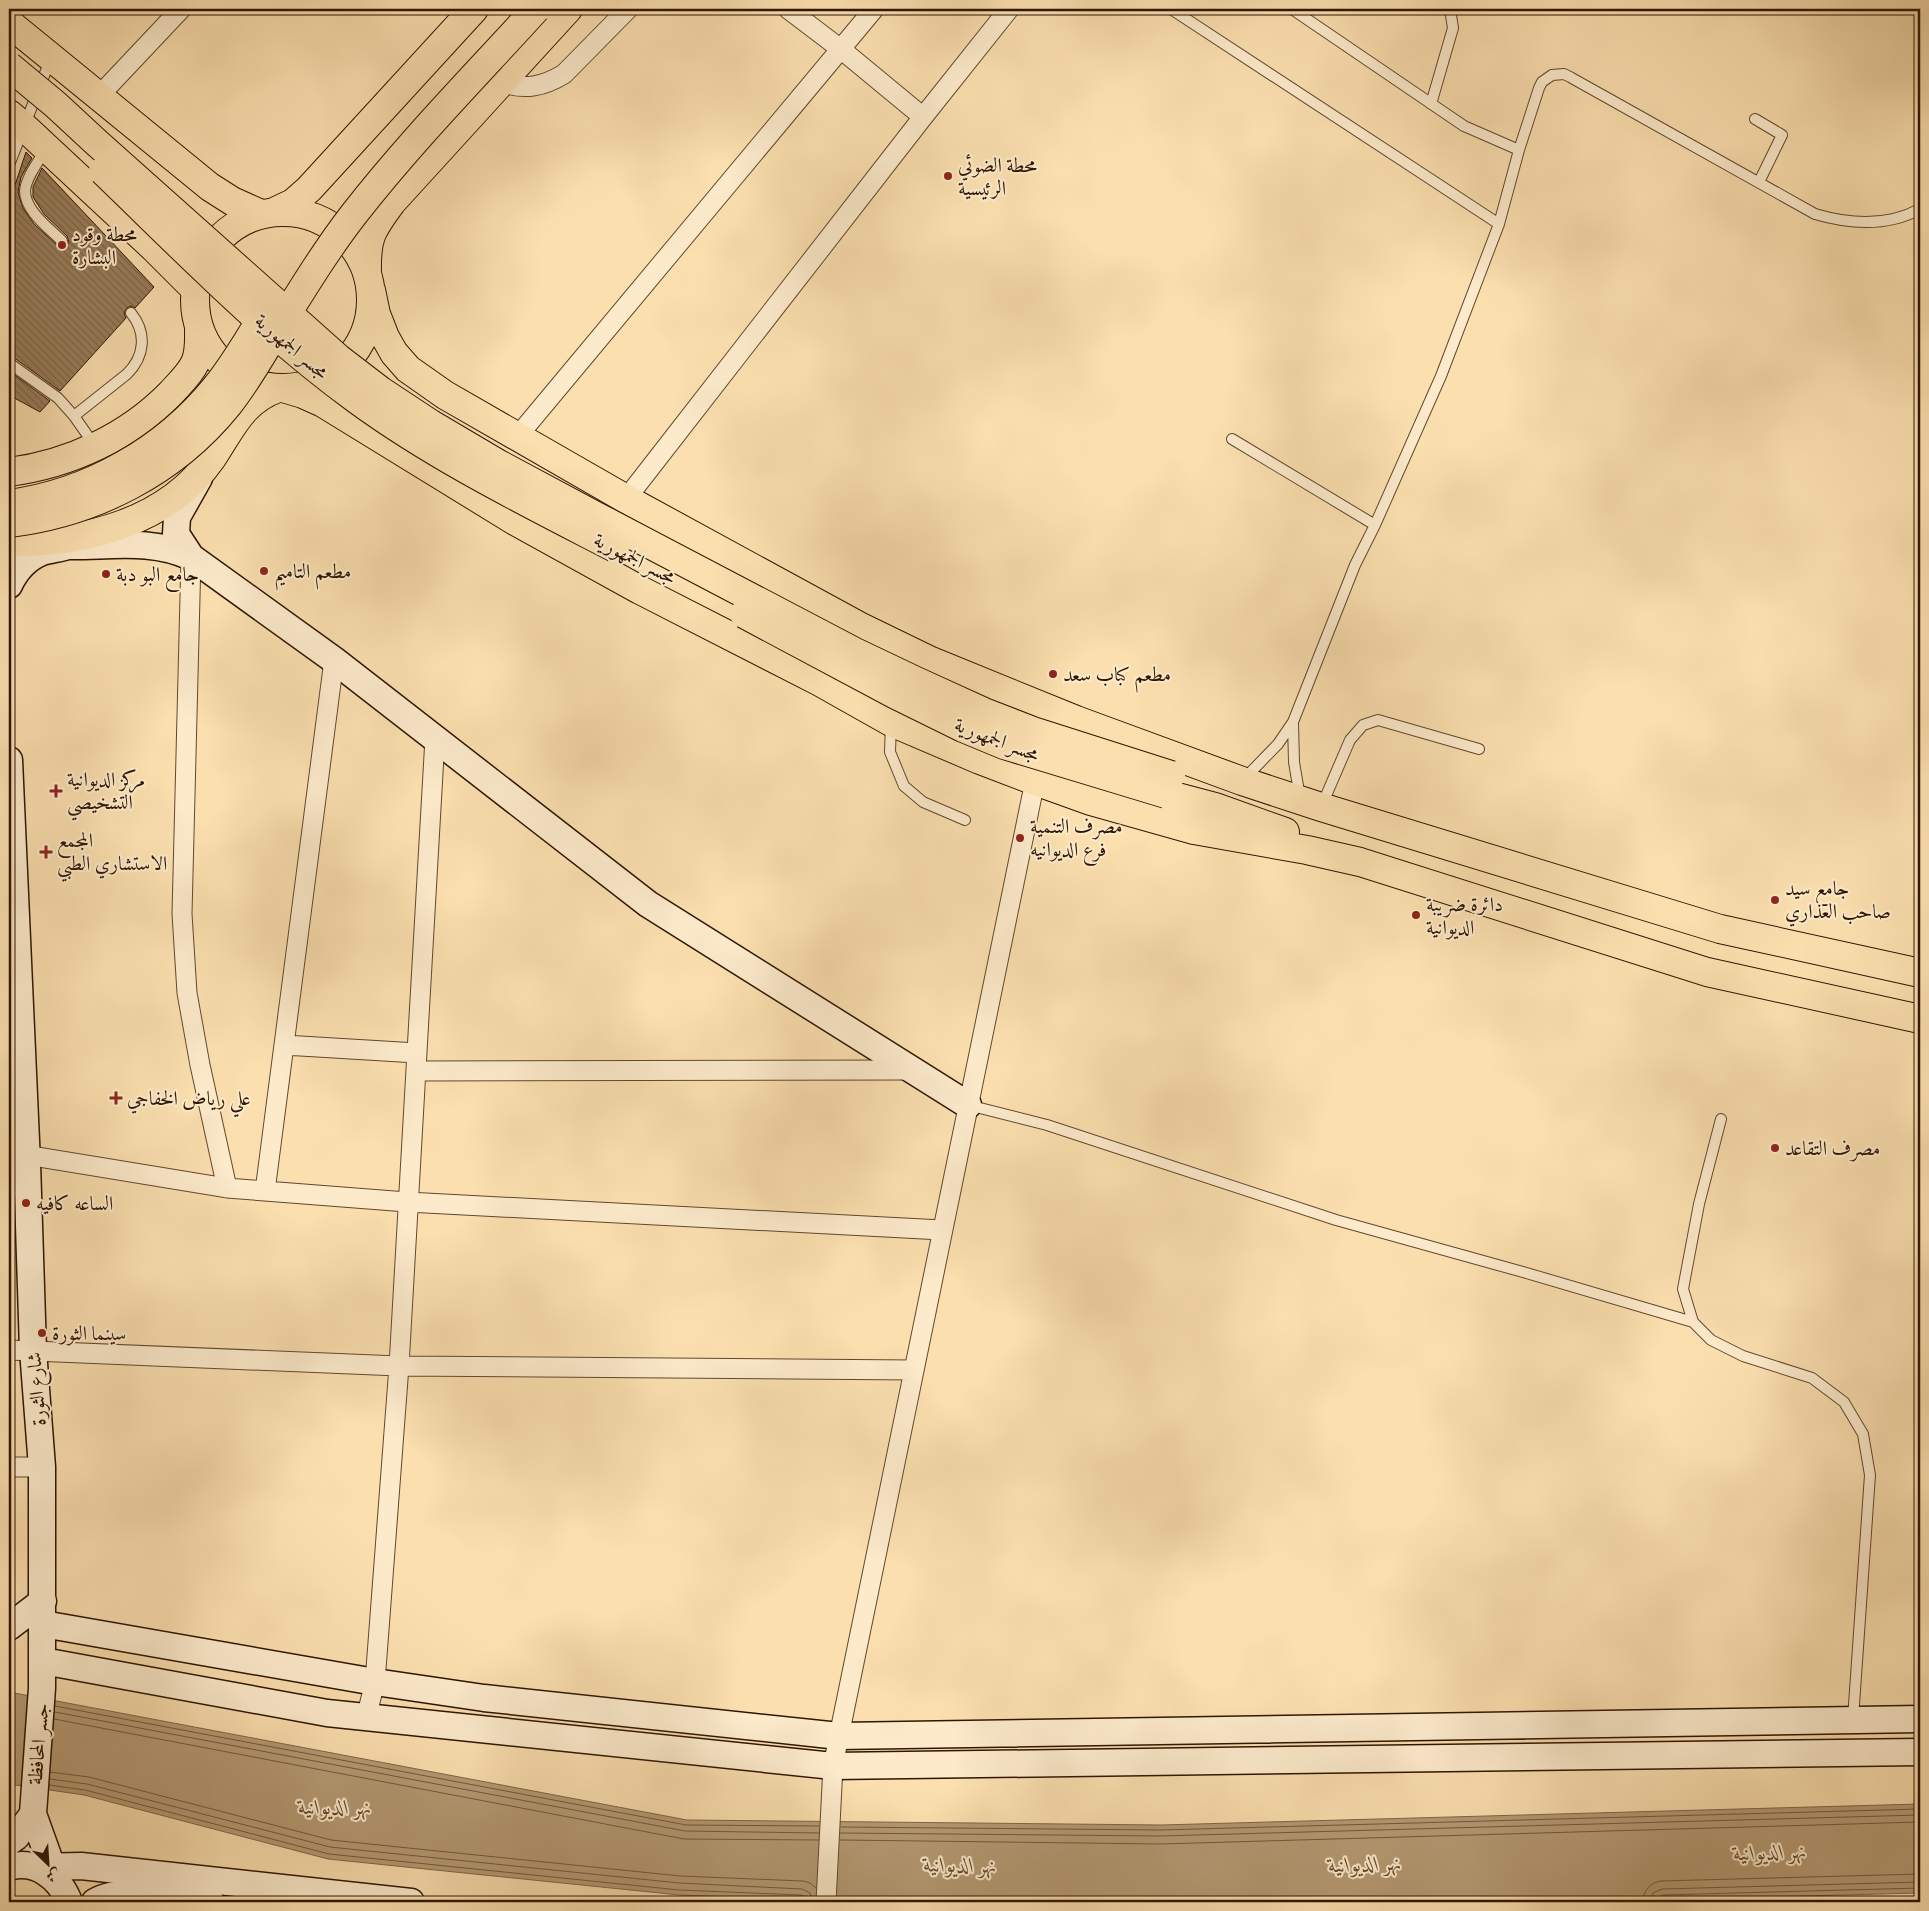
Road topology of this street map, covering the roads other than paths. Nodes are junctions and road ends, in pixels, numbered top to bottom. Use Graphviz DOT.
graph roads {
  1 [pos="181,9"];
  2 [pos="474,9"];
  3 [pos="511,9"];
  4 [pos="536,9"];
  5 [pos="568,9"];
  6 [pos="628,9"];
  7 [pos="788,9"];
  8 [pos="874,9"];
  9 [pos="1009,9"];
  10 [pos="1171,9"];
  11 [pos="1292,9"];
  12 [pos="1450,9"];
  13 [pos="9,23"];
  14 [pos="842,50"];
  15 [pos="51,57"];
  16 [pos="9,66"];
  17 [pos="502,82"];
  18 [pos="9,87"];
  19 [pos="98,97"];
  20 [pos="1431,104"];
  21 [pos="923,116"];
  22 [pos="1755,118"];
  23 [pos="16,120"];
  24 [pos="47,148"];
  25 [pos="1519,150"];
  26 [pos="9,166"];
  27 [pos="1759,182"];
  28 [pos="1920,209"];
  29 [pos="268,213"];
  30 [pos="1499,224"];
  31 [pos="62,241"];
  32 [pos="369,282"];
  33 [pos="194,289"];
  34 [pos="131,313"];
  35 [pos="199,329"];
  36 [pos="9,363"];
  37 [pos="281,388"];
  38 [pos="74,416"];
  39 [pos="517,438"];
  40 [pos="1232,439"];
  41 [pos="95,446"];
  42 [pos="211,459"];
  43 [pos="9,472"];
  44 [pos="626,499"];
  45 [pos="9,504"];
  46 [pos="9,523"];
  47 [pos="1375,525"];
  48 [pos="97,533"];
  49 [pos="20,542"];
  50 [pos="67,547"];
  51 [pos="191,557"];
  52 [pos="9,585"];
  53 [pos="334,660"];
  54 [pos="891,722"];
  55 [pos="1293,722"];
  56 [pos="436,738"];
  57 [pos="1479,749"];
  58 [pos="9,760"];
  59 [pos="1242,781"];
  60 [pos="1035,782"];
  61 [pos="1168,784"];
  62 [pos="1318,806"];
  63 [pos="965,820"];
  64 [pos="1360,862"];
  65 [pos="11,877"];
  66 [pos="14,970"];
  67 [pos="1920,972"];
  68 [pos="1920,1019"];
  69 [pos="284,1046"];
  70 [pos="416,1062"];
  71 [pos="913,1070"];
  72 [pos="968,1105"];
  73 [pos="1721,1119"];
  74 [pos="21,1160"];
  75 [pos="227,1188"];
  76 [pos="265,1191"];
  77 [pos="407,1202"];
  78 [pos="942,1230"];
  79 [pos="1692,1322"];
  80 [pos="21,1350"];
  81 [pos="398,1366"];
  82 [pos="913,1370"];
  83 [pos="9,1467"];
  84 [pos="42,1467"];
  85 [pos="43,1612"];
  86 [pos="9,1627"];
  87 [pos="43,1661"];
  88 [pos="375,1682"];
  89 [pos="42,1688"];
  90 [pos="366,1718"];
  91 [pos="1920,1718"];
  92 [pos="1853,1720"];
  93 [pos="839,1736"];
  94 [pos="1920,1752"];
  95 [pos="834,1766"];
  96 [pos="33,1807"];
  97 [pos="9,1842"];
  98 [pos="81,1866"];
  99 [pos="44,1877"];
  100 [pos="95,1902"];
  101 [pos="211,1902"];
  102 [pos="411,1902"];
  103 [pos="826,1902"];
  1 -- 19 [label="street"];
  2 -- 29 [label="main road"];
  3 -- 45 [label="main road, bridge"];
  4 -- 46 [label="main road, bridge"];
  5 -- 17 [label="main road"];
  6 -- 17 [label="street"];
  7 -- 14 [label="street"];
  8 -- 14 [label="street"];
  9 -- 21 [label="street"];
  10 -- 30 [label="lane"];
  11 -- 20 [label="lane"];
  12 -- 20 [label="lane"];
  13 -- 15 [label="main road"];
  14 -- 21 [label="street"];
  14 -- 39 [label="street"];
  15 -- 19 [label="main road"];
  15 -- 23 [label="lane"];
  16 -- 61 [label="main road, مجسر الجمهورية, bridge"];
  17 -- 32 [label="main road"];
  18 -- 61 [label="main road, مجسر الجمهورية, bridge"];
  19 -- 29 [label="main road"];
  20 -- 25 [label="lane"];
  21 -- 44 [label="street"];
  22 -- 27 [label="lane"];
  23 -- 24 [label="main road"];
  23 -- 26 [label="lane"];
  24 -- 31 [label="lane"];
  24 -- 33 [label="main road"];
  25 -- 27 [label="lane"];
  25 -- 30 [label="lane"];
  27 -- 28 [label="lane"];
  29 -- 32 [label="main road"];
  29 -- 33 [label="main road"];
  30 -- 47 [label="lane"];
  32 -- 37 [label="main road"];
  32 -- 39 [label="main road"];
  33 -- 35 [label="main road"];
  34 -- 38 [label="lane"];
  35 -- 37 [label="main road"];
  35 -- 41 [label="main road"];
  36 -- 38 [label="lane"];
  37 -- 42 [label="main road"];
  37 -- 54 [label="main road"];
  38 -- 41 [label="lane"];
  39 -- 44 [label="main road"];
  40 -- 47 [label="lane"];
  41 -- 43 [label="main road"];
  42 -- 48 [label="main road"];
  42 -- 51 [label="main road"];
  44 -- 59 [label="main road"];
  47 -- 55 [label="lane"];
  48 -- 49 [label="main road"];
  48 -- 50 [label="main road"];
  49 -- 50 [label="main road"];
  50 -- 51 [label="main road"];
  50 -- 52 [label="main road"];
  51 -- 53 [label="main road"];
  51 -- 75 [label="street"];
  53 -- 56 [label="main road"];
  53 -- 69 [label="street"];
  54 -- 60 [label="main road"];
  54 -- 63 [label="lane"];
  55 -- 59 [label="lane"];
  55 -- 62 [label="lane"];
  56 -- 70 [label="street"];
  56 -- 71 [label="main road"];
  57 -- 62 [label="lane"];
  58 -- 65 [label="main road, شارع الثورة"];
  59 -- 62 [label="main road"];
  60 -- 64 [label="main road"];
  60 -- 72 [label="street"];
  61 -- 62 [label="main road, مجسر الجمهورية"];
  61 -- 64 [label="main road, مجسر الجمهورية"];
  62 -- 67 [label="main road"];
  64 -- 68 [label="main road"];
  65 -- 66 [label="main road, شارع الثورة"];
  66 -- 74 [label="main road, شارع الثورة"];
  69 -- 70 [label="street"];
  69 -- 76 [label="street"];
  70 -- 71 [label="street"];
  70 -- 77 [label="street"];
  71 -- 72 [label="main road"];
  72 -- 78 [label="street"];
  72 -- 79 [label="lane"];
  73 -- 79 [label="lane"];
  74 -- 75 [label="street"];
  74 -- 80 [label="main road, شارع الثورة"];
  75 -- 76 [label="street"];
  76 -- 77 [label="street"];
  77 -- 78 [label="street"];
  77 -- 81 [label="street"];
  78 -- 82 [label="street"];
  79 -- 92 [label="lane"];
  80 -- 81 [label="street"];
  80 -- 84 [label="main road, شارع الثورة"];
  81 -- 82 [label="street"];
  81 -- 88 [label="street"];
  82 -- 93 [label="street"];
  83 -- 84 [label="street"];
  84 -- 85 [label="main road, شارع الثورة"];
  85 -- 86 [label="main road"];
  85 -- 87 [label="main road, شارع الثورة"];
  85 -- 88 [label="main road"];
  87 -- 89 [label="main road, شارع الثورة"];
  87 -- 90 [label="main road"];
  88 -- 90 [label="street"];
  88 -- 93 [label="main road"];
  89 -- 96 [label="main road, جسر المحافظة"];
  90 -- 95 [label="main road"];
  91 -- 92 [label="main road"];
  92 -- 93 [label="main road"];
  93 -- 95 [label="street"];
  94 -- 95 [label="main road"];
  95 -- 103 [label="street"];
  96 -- 97 [label="main road"];
  96 -- 98 [label="main road"];
  96 -- 99 [label="main road"];
  98 -- 99 [label="main road"];
  98 -- 102 [label="main road"];
  100 -- 101 [label="main road"];
}
